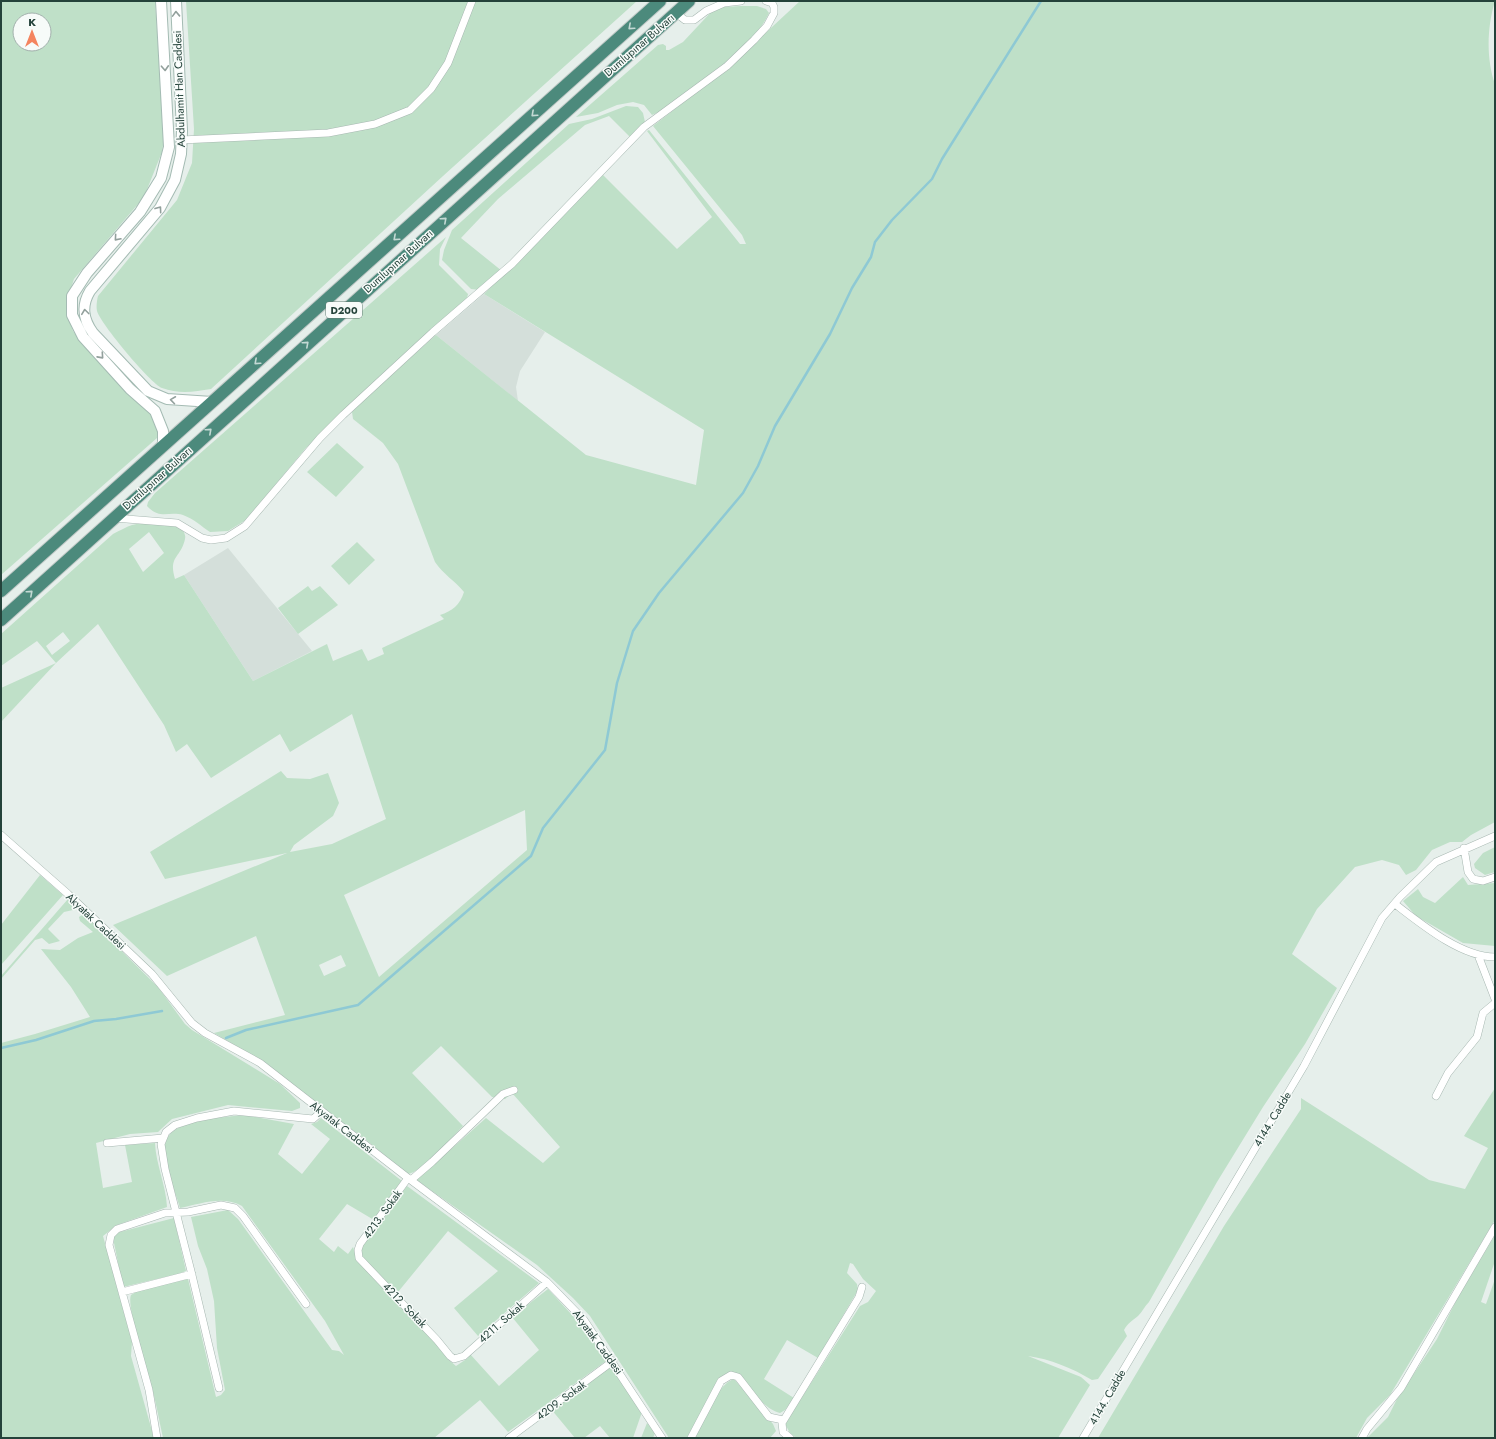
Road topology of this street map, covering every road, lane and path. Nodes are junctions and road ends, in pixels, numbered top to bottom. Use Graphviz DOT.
graph roads {
  1 [pos="161,1"];
  2 [pos="176,1"];
  3 [pos="472,1"];
  4 [pos="660,1"];
  5 [pos="689,1"];
  6 [pos="740,1"];
  7 [pos="766,1"];
  8 [pos="676,13"];
  9 [pos="182,140"];
  10 [pos="212,402"];
  11 [pos="163,446"];
  12 [pos="113,518"];
  13 [pos="1,591"];
  14 [pos="1,620"];
  15 [pos="1,835"];
  16 [pos="1495,836"];
  17 [pos="1464,848"];
  18 [pos="1495,877"];
  19 [pos="1395,904"];
  20 [pos="1478,955"];
  21 [pos="1495,957"];
  22 [pos="1495,999"];
  23 [pos="1495,1003"];
  24 [pos="514,1090"];
  25 [pos="1436,1096"];
  26 [pos="322,1111"];
  27 [pos="163,1138"];
  28 [pos="107,1143"];
  29 [pos="410,1179"];
  30 [pos="176,1213"];
  31 [pos="1495,1227"];
  32 [pos="358,1250"];
  33 [pos="192,1274"];
  34 [pos="547,1282"];
  35 [pos="862,1287"];
  36 [pos="122,1292"];
  37 [pos="306,1304"];
  38 [pos="454,1359"];
  39 [pos="613,1361"];
  40 [pos="219,1388"];
  41 [pos="783,1420"];
  42 [pos="157,1438"];
  43 [pos="509,1438"];
  44 [pos="662,1438"];
  45 [pos="691,1438"];
  46 [pos="790,1438"];
  47 [pos="1083,1438"];
  48 [pos="1362,1438"];
  1 -- 11 [label="main road, Abdulhamit Han Caddesi, one-way"];
  9 -- 2 [label="main road, Abdulhamit Han Caddesi, one-way"];
  3 -- 9 [label="street"];
  4 -- 10 [label="highway, Dumlupınar Bulvarı / D200, one-way"];
  5 -- 8 [label="highway, Dumlupınar Bulvarı / D200"];
  6 -- 8 [label="street"];
  7 -- 12 [label="street"];
  12 -- 8 [label="highway, Dumlupınar Bulvarı / D200, one-way"];
  10 -- 9 [label="main road, Abdulhamit Han Caddesi, one-way"];
  10 -- 11 [label="highway, Dumlupınar Bulvarı / D200"];
  11 -- 13 [label="highway, Dumlupınar Bulvarı / D200"];
  14 -- 12 [label="highway, Dumlupınar Bulvarı / D200, one-way"];
  15 -- 26 [label="street, Akyatak Caddesi"];
  16 -- 17 [label="street, 4144. Cadde"];
  17 -- 18 [label="street"];
  17 -- 19 [label="street, 4144. Cadde"];
  19 -- 20 [label="street"];
  19 -- 47 [label="street, 4144. Cadde"];
  20 -- 21 [label="street"];
  20 -- 22 [label="street"];
  23 -- 25 [label="street"];
  24 -- 29 [label="street, 4213. Sokak"];
  26 -- 27 [label="street"];
  26 -- 29 [label="street, Akyatak Caddesi"];
  27 -- 28 [label="street"];
  27 -- 30 [label="street"];
  29 -- 32 [label="street, 4213. Sokak"];
  29 -- 34 [label="street, Akyatak Caddesi"];
  30 -- 33 [label="street"];
  30 -- 36 [label="street"];
  30 -- 37 [label="street"];
  31 -- 48 [label="street"];
  32 -- 38 [label="street, 4212. Sokak"];
  33 -- 36 [label="street"];
  33 -- 40 [label="street"];
  34 -- 38 [label="street, 4211. Sokak"];
  34 -- 39 [label="street, Akyatak Caddesi"];
  35 -- 41 [label="street"];
  36 -- 42 [label="street"];
  39 -- 43 [label="street, 4209. Sokak"];
  39 -- 44 [label="street, Akyatak Caddesi"];
  41 -- 45 [label="street"];
  41 -- 46 [label="street"];
}
